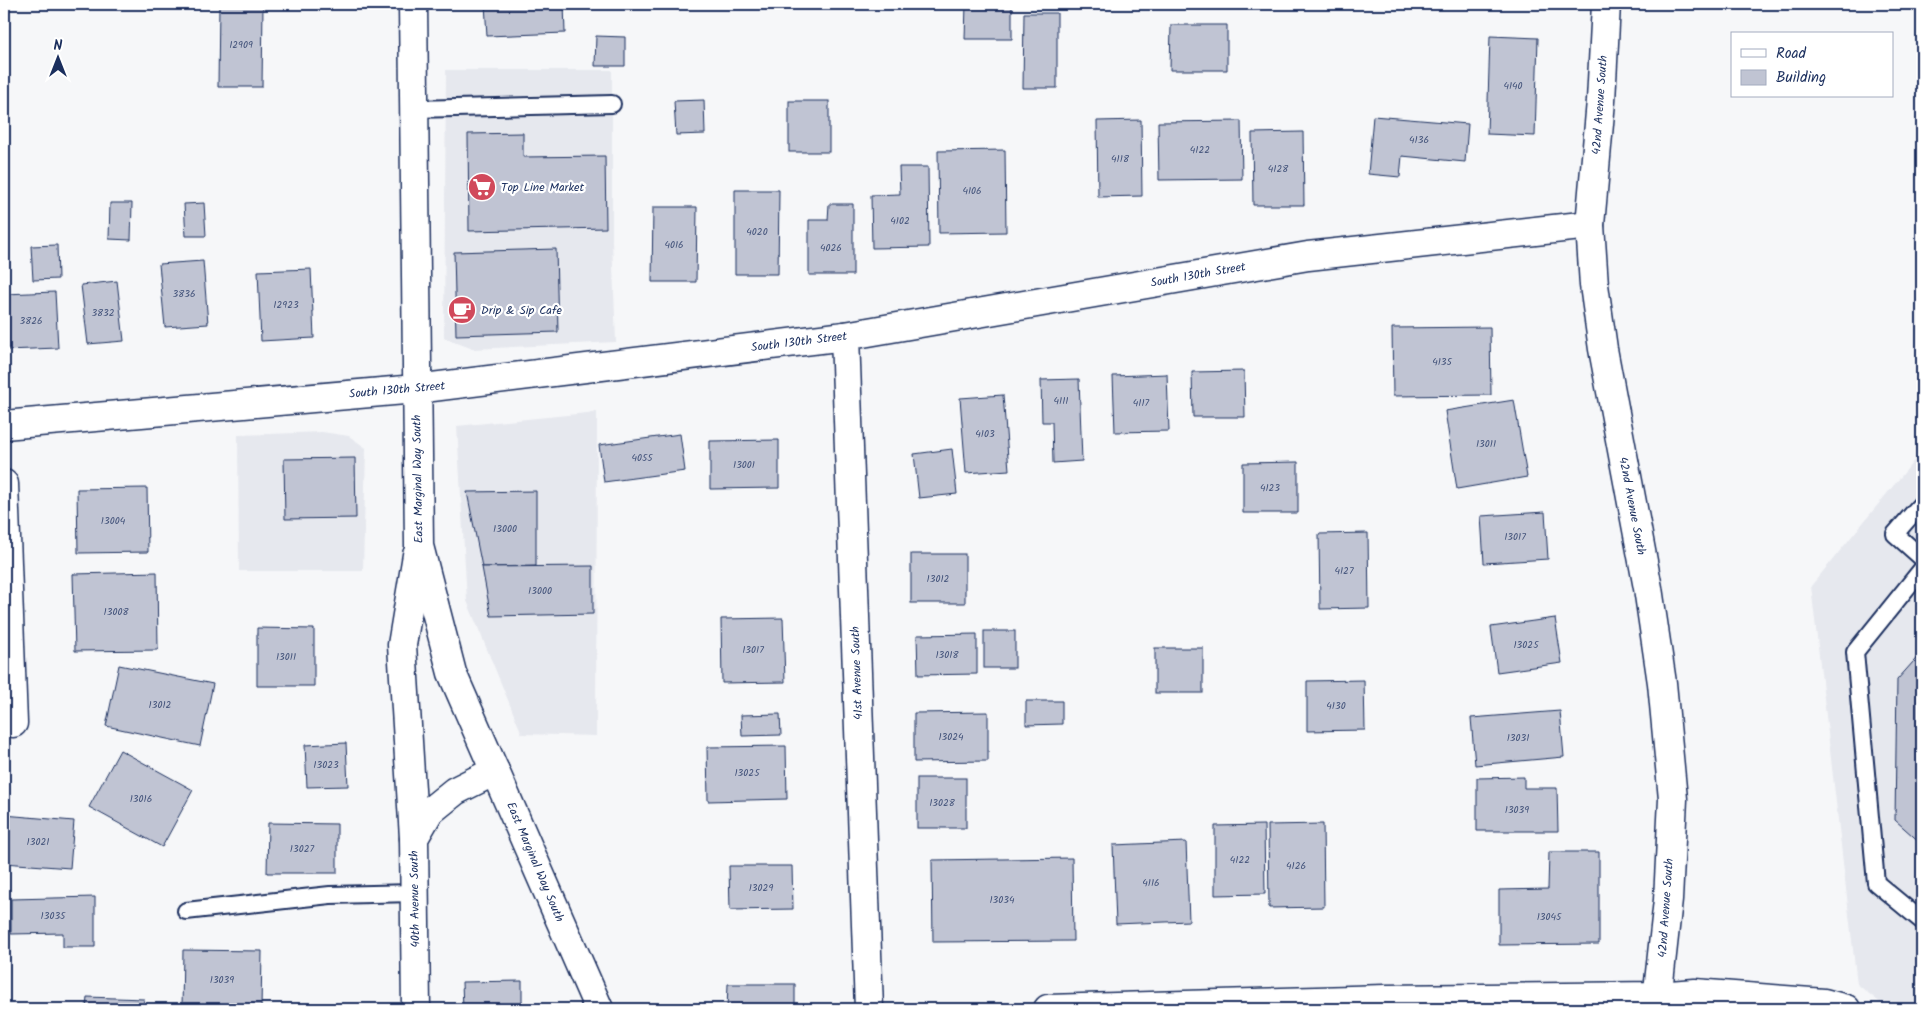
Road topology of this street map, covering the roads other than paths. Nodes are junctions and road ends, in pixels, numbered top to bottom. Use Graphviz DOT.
graph roads {
  1 [pos="413,4"];
  2 [pos="1606,4"];
  3 [pos="612,104"];
  4 [pos="414,109"];
  5 [pos="1590,225"];
  6 [pos="845,336"];
  7 [pos="416,389"];
  8 [pos="4,425"];
  9 [pos="4,484"];
  10 [pos="1922,503"];
  11 [pos="419,546"];
  12 [pos="1922,558"];
  13 [pos="1922,569"];
  14 [pos="13,723"];
  15 [pos="495,771"];
  16 [pos="414,838"];
  17 [pos="414,893"];
  18 [pos="186,912"];
  19 [pos="1922,921"];
  20 [pos="1657,1003"];
  21 [pos="1284,1006"];
  22 [pos="1176,1007"];
  23 [pos="416,1009"];
  24 [pos="598,1009"];
  25 [pos="869,1009"];
  26 [pos="1048,1009"];
  27 [pos="1846,1009"];
  1 -- 4 [label="street, East Marginal Way South"];
  2 -- 5 [label="street, 42nd Avenue South"];
  3 -- 4 [label="lane"];
  4 -- 7 [label="street, East Marginal Way South"];
  5 -- 6 [label="street, South 130th Street"];
  5 -- 20 [label="street, 42nd Avenue South"];
  6 -- 7 [label="street, South 130th Street"];
  6 -- 25 [label="street, 41st Avenue South"];
  7 -- 8 [label="street, South 130th Street"];
  7 -- 11 [label="street, East Marginal Way South"];
  9 -- 14 [label="street"];
  10 -- 12 [label="lane"];
  11 -- 15 [label="street, East Marginal Way South"];
  11 -- 16 [label="street"];
  13 -- 19 [label="lane"];
  15 -- 16 [label="street, 40th Avenue South"];
  15 -- 24 [label="street, East Marginal Way South"];
  16 -- 17 [label="street, 40th Avenue South"];
  17 -- 18 [label="lane"];
  17 -- 23 [label="street, 40th Avenue South"];
  20 -- 21 [label="street"];
  20 -- 27 [label="street"];
  21 -- 22 [label="street"];
  22 -- 26 [label="street"];
}
